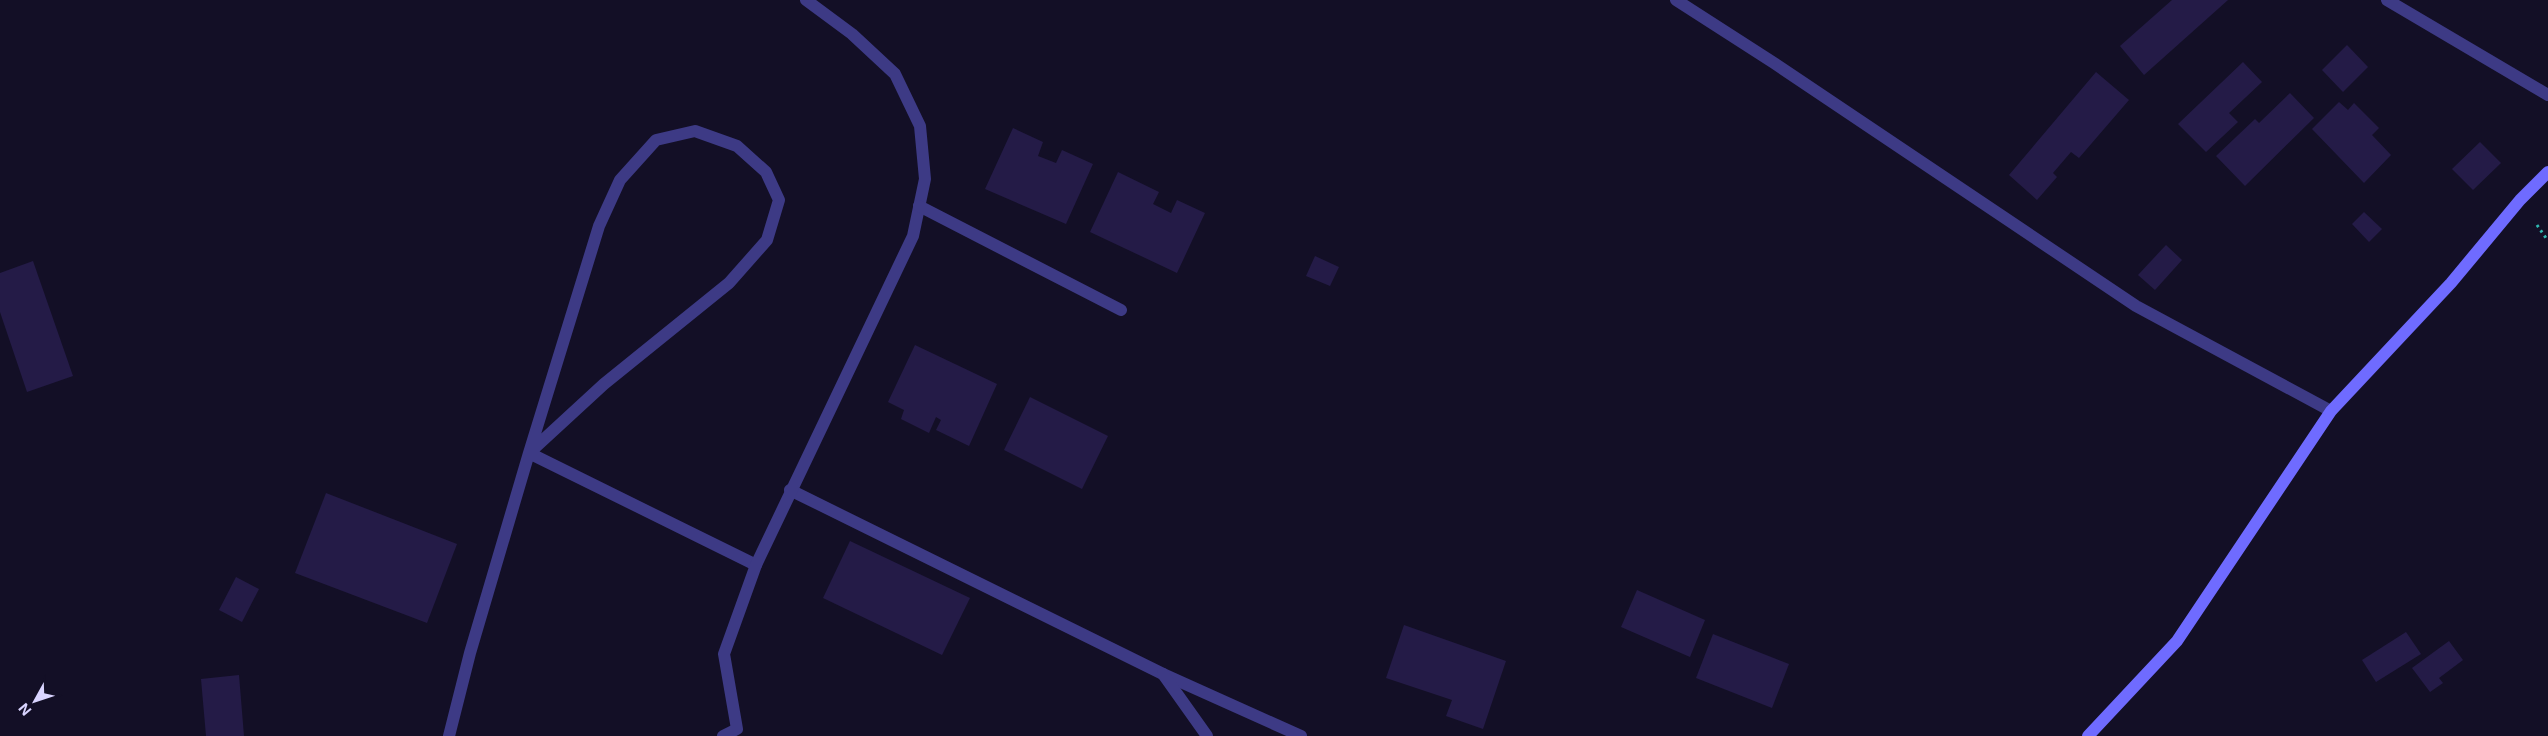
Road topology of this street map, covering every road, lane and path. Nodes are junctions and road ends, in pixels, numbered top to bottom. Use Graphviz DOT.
graph roads {
  1 [pos="806,0"];
  2 [pos="1676,0"];
  3 [pos="2387,0"];
  4 [pos="2548,95"];
  5 [pos="2548,172"];
  6 [pos="919,206"];
  7 [pos="1122,310"];
  8 [pos="2331,411"];
  9 [pos="529,453"];
  10 [pos="790,490"];
  11 [pos="756,565"];
  12 [pos="1163,674"];
  13 [pos="739,733"];
  14 [pos="449,736"];
  15 [pos="723,736"];
  16 [pos="1207,736"];
  17 [pos="1302,736"];
  18 [pos="2088,736"];
  1 -- 6 [label="street"];
  2 -- 8 [label="street"];
  3 -- 4 [label="street"];
  5 -- 8 [label="main road"];
  6 -- 7 [label="street"];
  6 -- 10 [label="street"];
  8 -- 18 [label="main road"];
  9 -- 9 [label="street"];
  9 -- 11 [label="street"];
  9 -- 14 [label="street"];
  10 -- 11 [label="street"];
  10 -- 12 [label="street"];
  11 -- 13 [label="street"];
  12 -- 16 [label="street"];
  12 -- 17 [label="street"];
  13 -- 15 [label="street"];
}
